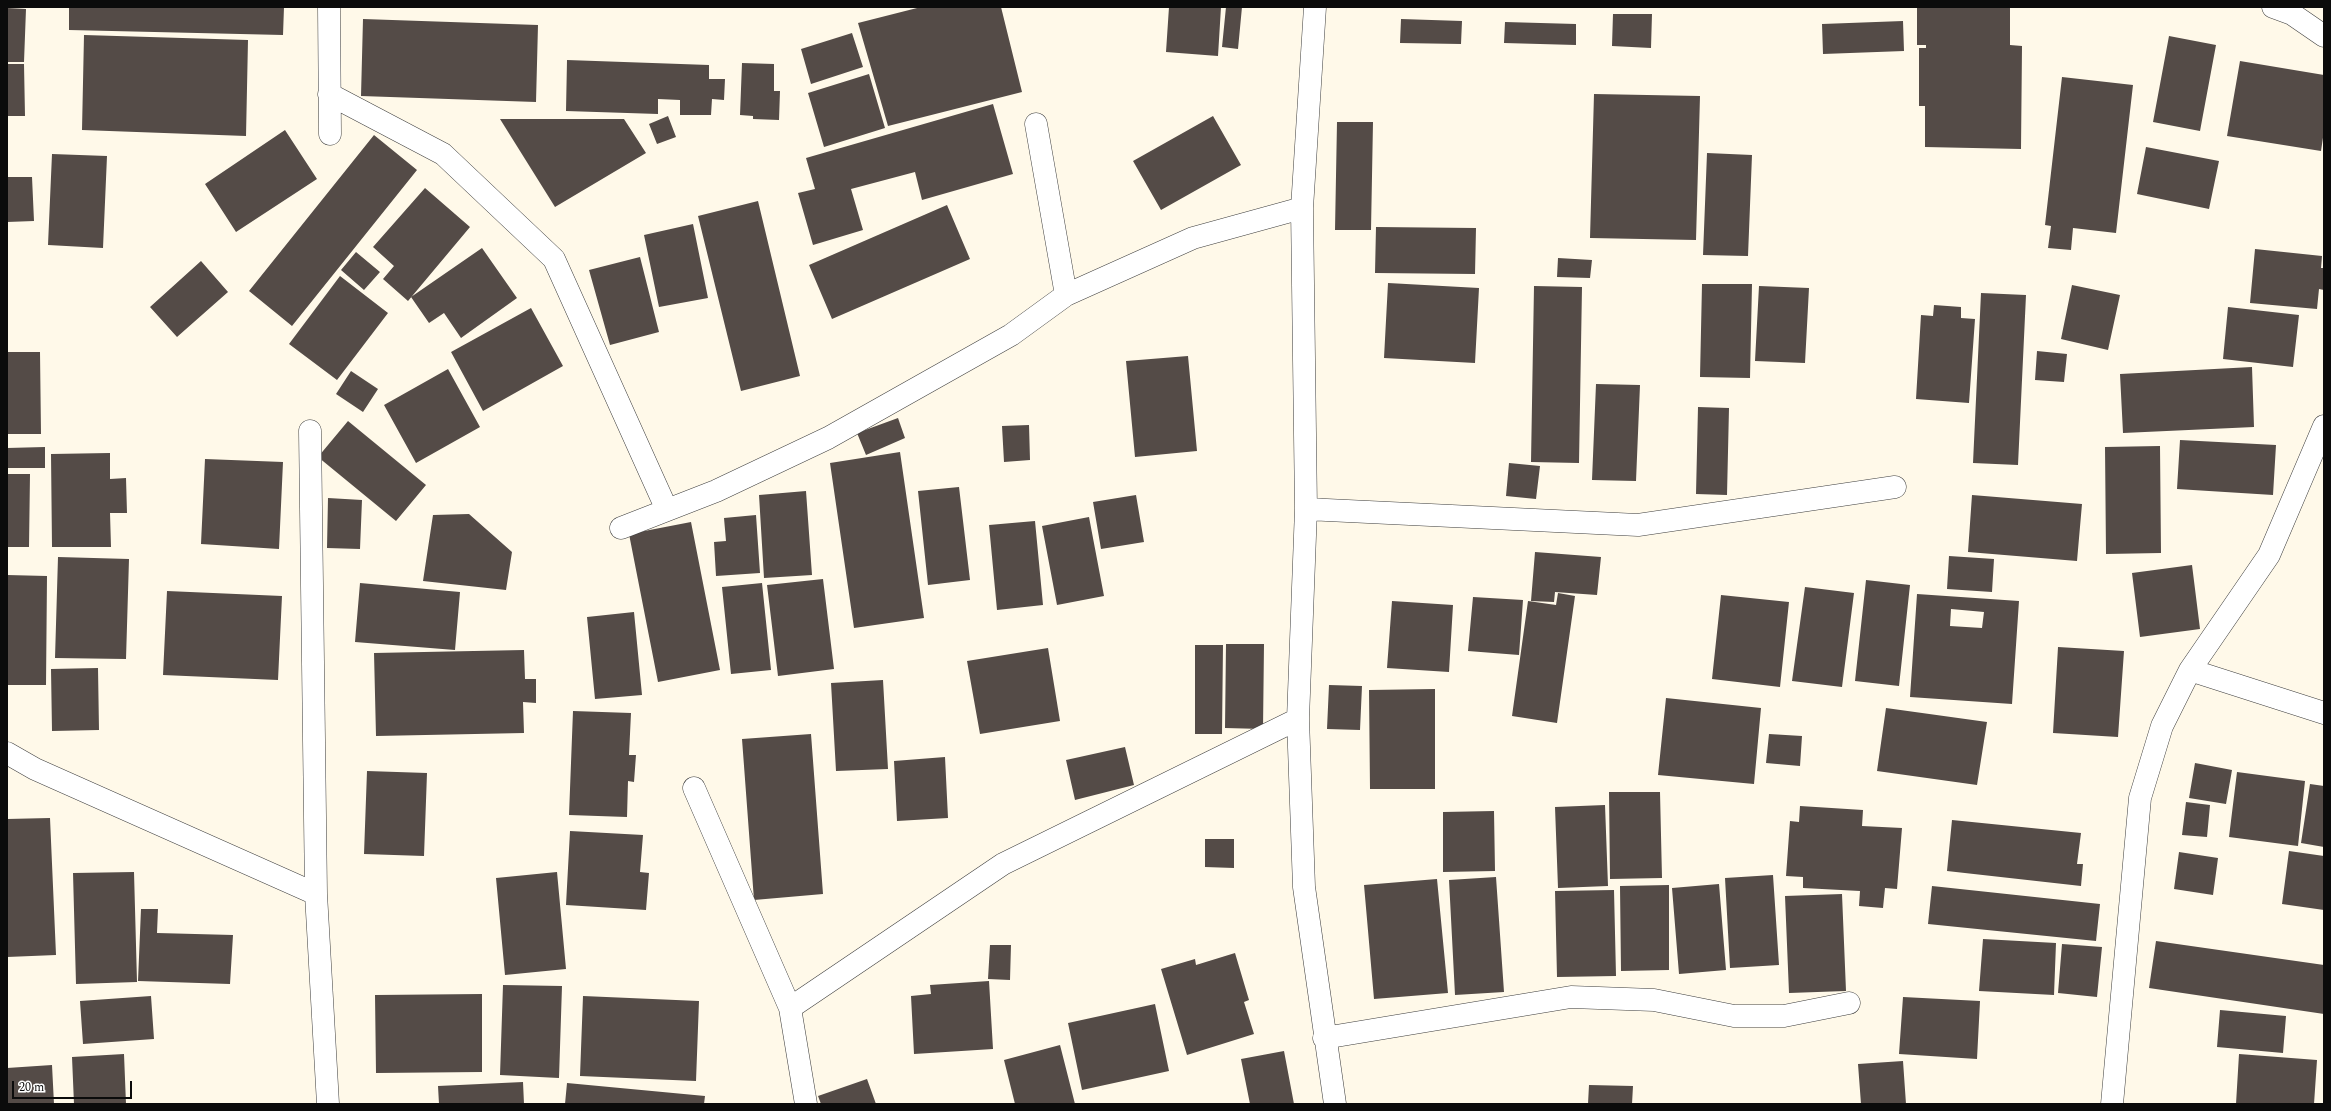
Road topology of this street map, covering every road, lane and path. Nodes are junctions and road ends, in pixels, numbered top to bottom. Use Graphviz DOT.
graph roads {
  1 [pos="329,7"];
  2 [pos="1315,7"];
  3 [pos="2273,7"];
  4 [pos="2324,36"];
  5 [pos="329,94"];
  6 [pos="1036,124"];
  7 [pos="330,134"];
  8 [pos="1302,208"];
  9 [pos="1066,295"];
  10 [pos="2324,426"];
  11 [pos="310,431"];
  12 [pos="1895,487"];
  13 [pos="1306,509"];
  14 [pos="667,510"];
  15 [pos="621,528"];
  16 [pos="2190,670"];
  17 [pos="2324,713"];
  18 [pos="1298,719"];
  19 [pos="7,753"];
  20 [pos="694,788"];
  21 [pos="316,894"];
  22 [pos="1849,1004"];
  23 [pos="790,1008"];
  24 [pos="1324,1038"];
  25 [pos="328,1104"];
  26 [pos="806,1104"];
  27 [pos="1334,1104"];
  28 [pos="2112,1104"];
  1 -- 5 [label="street"];
  2 -- 8 [label="street"];
  3 -- 4 [label="street"];
  5 -- 7 [label="street"];
  5 -- 14 [label="street"];
  6 -- 9 [label="street"];
  8 -- 9 [label="street"];
  8 -- 13 [label="street"];
  9 -- 14 [label="street"];
  10 -- 16 [label="street"];
  11 -- 21 [label="street"];
  12 -- 13 [label="street"];
  13 -- 18 [label="street"];
  14 -- 15 [label="street"];
  16 -- 17 [label="street"];
  16 -- 28 [label="street"];
  18 -- 23 [label="street"];
  18 -- 24 [label="street"];
  19 -- 21 [label="street"];
  20 -- 23 [label="street"];
  21 -- 25 [label="street"];
  22 -- 24 [label="street"];
  23 -- 26 [label="street"];
  24 -- 27 [label="street"];
}
